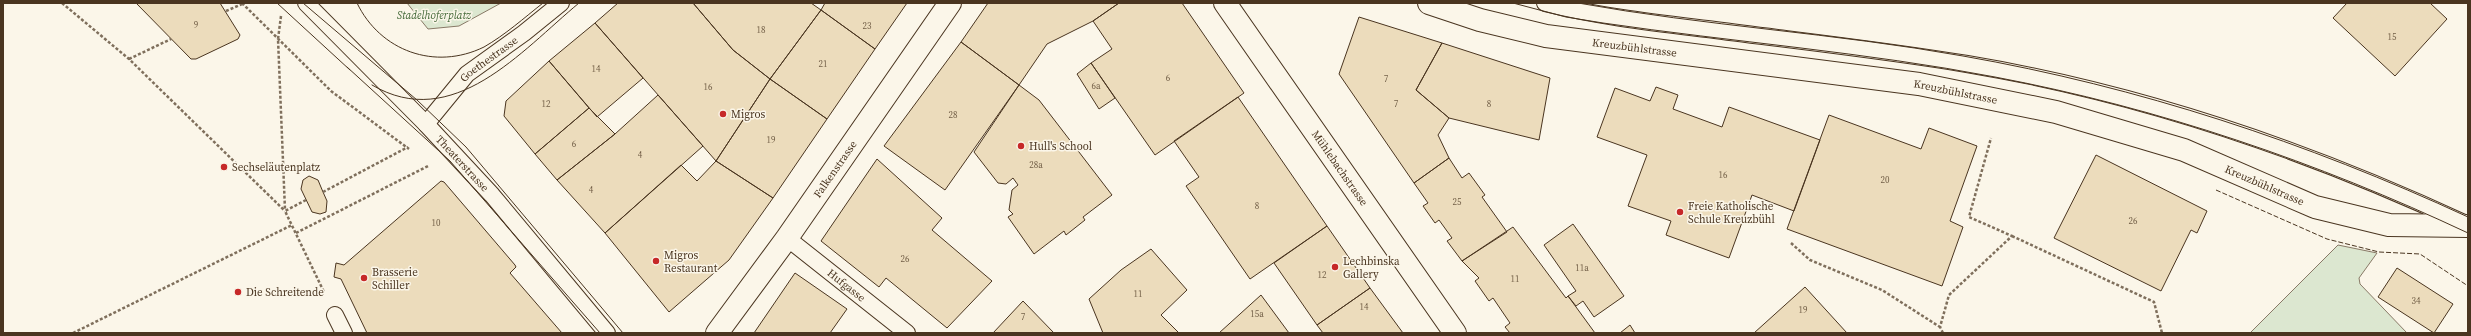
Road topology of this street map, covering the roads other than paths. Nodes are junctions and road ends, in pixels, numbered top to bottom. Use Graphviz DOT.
graph roads {
  1 [pos="306,3"];
  2 [pos="561,3"];
  3 [pos="950,3"];
  4 [pos="1225,3"];
  5 [pos="1429,3"];
  6 [pos="1545,3"];
  7 [pos="426,124"];
  8 [pos="2468,226"];
  9 [pos="787,238"];
  10 [pos="335,315"];
  11 [pos="344,333"];
  12 [pos="607,333"];
  13 [pos="718,333"];
  14 [pos="907,333"];
  15 [pos="1455,333"];
  1 -- 7 [label="lane, Theaterstrasse"];
  2 -- 7 [label="lane, Goethestrasse"];
  3 -- 9 [label="main road, Falkenstrasse"];
  4 -- 15 [label="main road, Mühlebachstrasse"];
  5 -- 8 [label="main road, Kreuzbühlstrasse"];
  6 -- 8 [label="lane"];
  7 -- 12 [label="lane, Theaterstrasse"];
  9 -- 13 [label="main road, Falkenstrasse"];
  9 -- 14 [label="lane, Hufgasse"];
  10 -- 11 [label="lane"];
}
